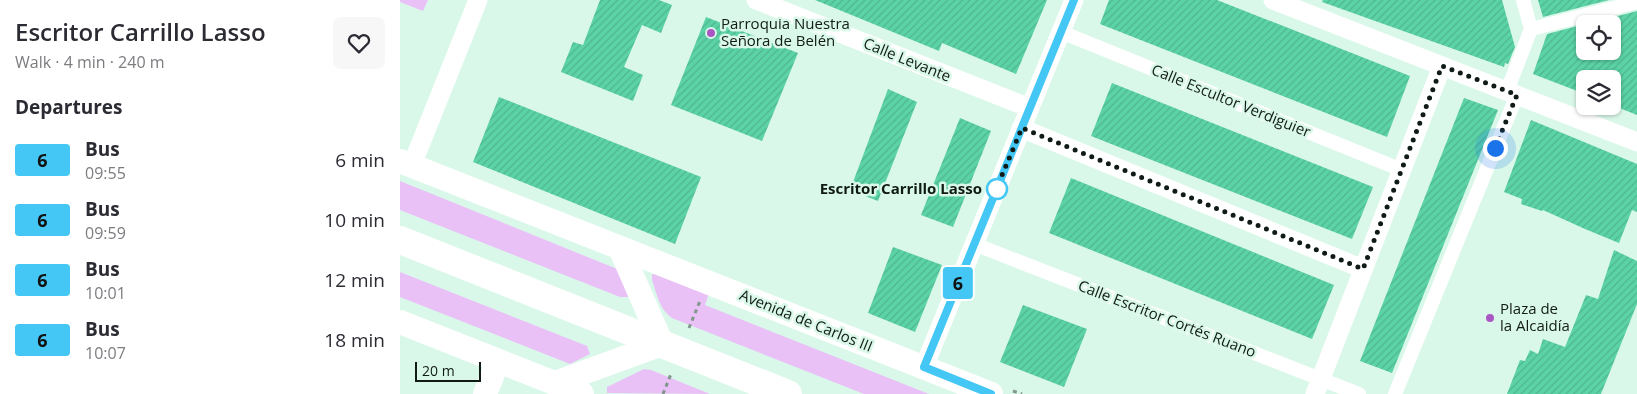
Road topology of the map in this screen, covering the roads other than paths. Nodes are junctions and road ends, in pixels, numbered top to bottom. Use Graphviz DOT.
graph roads {
  1 [pos="478,0"];
  2 [pos="756,0"];
  3 [pos="1074,0"];
  4 [pos="1273,0"];
  5 [pos="1523,0"];
  6 [pos="1637,2"];
  7 [pos="1531,29"];
  8 [pos="1061,32"];
  9 [pos="1442,66"];
  10 [pos="1512,93"];
  11 [pos="1030,108"];
  12 [pos="1022,128"];
  13 [pos="1637,142"];
  14 [pos="406,163"];
  15 [pos="1402,170"];
  16 [pos="400,240"];
  17 [pos="974,244"];
  18 [pos="620,248"];
  19 [pos="1363,269"];
  20 [pos="400,322"];
  21 [pos="662,344"];
  22 [pos="498,361"];
  23 [pos="924,367"];
  24 [pos="555,383"];
  25 [pos="1318,386"];
  26 [pos="763,388"];
  27 [pos="485,394"];
  28 [pos="582,394"];
  29 [pos="788,394"];
  30 [pos="991,394"];
  31 [pos="1359,394"];
  32 [pos="1395,394"];
  1 -- 14 [label="street"];
  2 -- 11 [label="street, Calle Levante"];
  3 -- 8 [label="street"];
  4 -- 9 [label="street"];
  5 -- 7 [label="street"];
  6 -- 7 [label="street"];
  7 -- 10 [label="street"];
  8 -- 11 [label="street"];
  8 -- 15 [label="street, Calle Escultor Verdiguier"];
  9 -- 10 [label="street"];
  9 -- 15 [label="street"];
  10 -- 13 [label="street"];
  10 -- 32 [label="street"];
  11 -- 12 [label="street"];
  12 -- 17 [label="street"];
  12 -- 19 [label="street"];
  14 -- 18 [label="street, Avenida de Carlos III"];
  15 -- 19 [label="street"];
  16 -- 21 [label="main road"];
  17 -- 23 [label="street"];
  17 -- 25 [label="street, Calle Escritor Cortés Ruano"];
  18 -- 21 [label="street"];
  18 -- 23 [label="street, Avenida de Carlos III"];
  19 -- 25 [label="street"];
  20 -- 22 [label="street"];
  21 -- 24 [label="street"];
  21 -- 26 [label="main road"];
  22 -- 24 [label="street"];
  22 -- 27 [label="street"];
  23 -- 30 [label="street, Avenida de Carlos III"];
  24 -- 28 [label="street"];
  25 -- 31 [label="street, Calle Escritor Cortés Ruano"];
  26 -- 29 [label="main road"];
}
